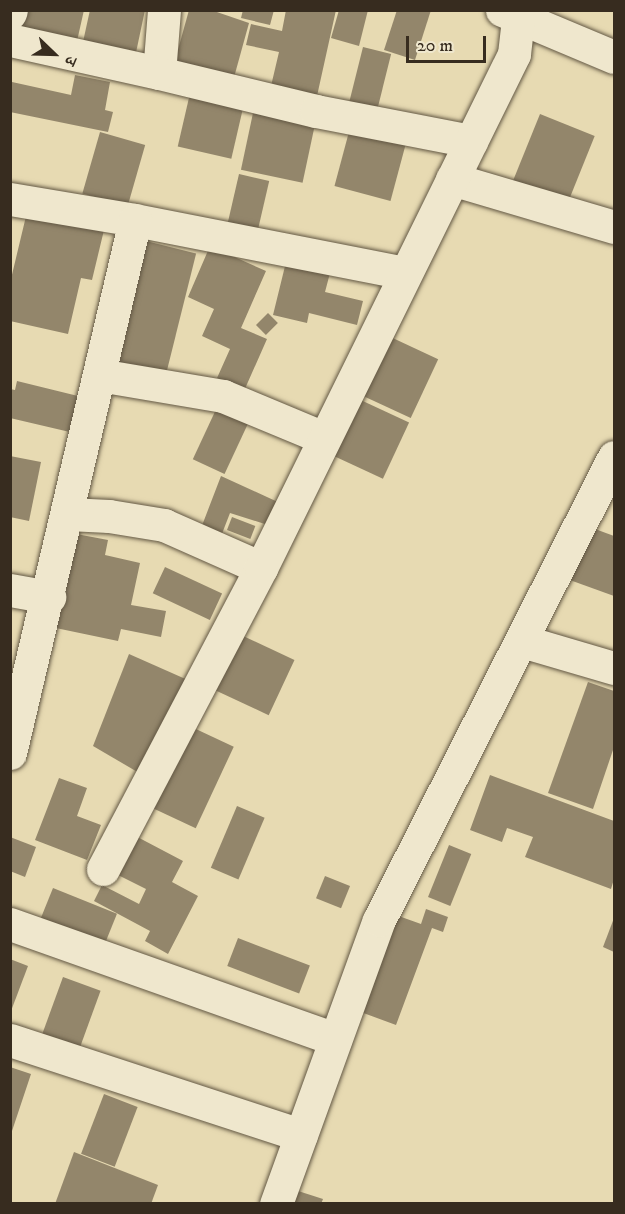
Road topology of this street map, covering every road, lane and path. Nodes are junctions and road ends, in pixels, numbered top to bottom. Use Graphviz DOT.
graph roads {
  1 [pos="164,10"];
  2 [pos="513,12"];
  3 [pos="10,40"];
  4 [pos="615,57"];
  5 [pos="159,73"];
  6 [pos="471,141"];
  7 [pos="452,179"];
  8 [pos="10,199"];
  9 [pos="135,219"];
  10 [pos="615,227"];
  11 [pos="405,273"];
  12 [pos="99,375"];
  13 [pos="324,438"];
  14 [pos="615,457"];
  15 [pos="602,512"];
  16 [pos="68,514"];
  17 [pos="261,568"];
  18 [pos="10,590"];
  19 [pos="49,597"];
  20 [pos="522,641"];
  21 [pos="615,668"];
  22 [pos="10,753"];
  23 [pos="103,869"];
  24 [pos="10,924"];
  25 [pos="335,1039"];
  26 [pos="10,1040"];
  27 [pos="301,1135"];
  28 [pos="276,1203"];
  1 -- 5 [label="street"];
  2 -- 4 [label="street"];
  2 -- 6 [label="street"];
  3 -- 5 [label="street"];
  5 -- 6 [label="street"];
  6 -- 7 [label="street"];
  7 -- 10 [label="street"];
  7 -- 11 [label="street"];
  8 -- 9 [label="street"];
  9 -- 11 [label="street"];
  9 -- 12 [label="street"];
  11 -- 13 [label="street"];
  12 -- 13 [label="street"];
  12 -- 16 [label="street"];
  13 -- 17 [label="street"];
  14 -- 15 [label="street"];
  15 -- 20 [label="street"];
  16 -- 17 [label="street"];
  16 -- 19 [label="street"];
  17 -- 23 [label="street"];
  18 -- 19 [label="street"];
  19 -- 22 [label="street"];
  20 -- 21 [label="street"];
  20 -- 25 [label="street"];
  24 -- 25 [label="street"];
  25 -- 27 [label="street"];
  26 -- 27 [label="street"];
  27 -- 28 [label="street"];
}
